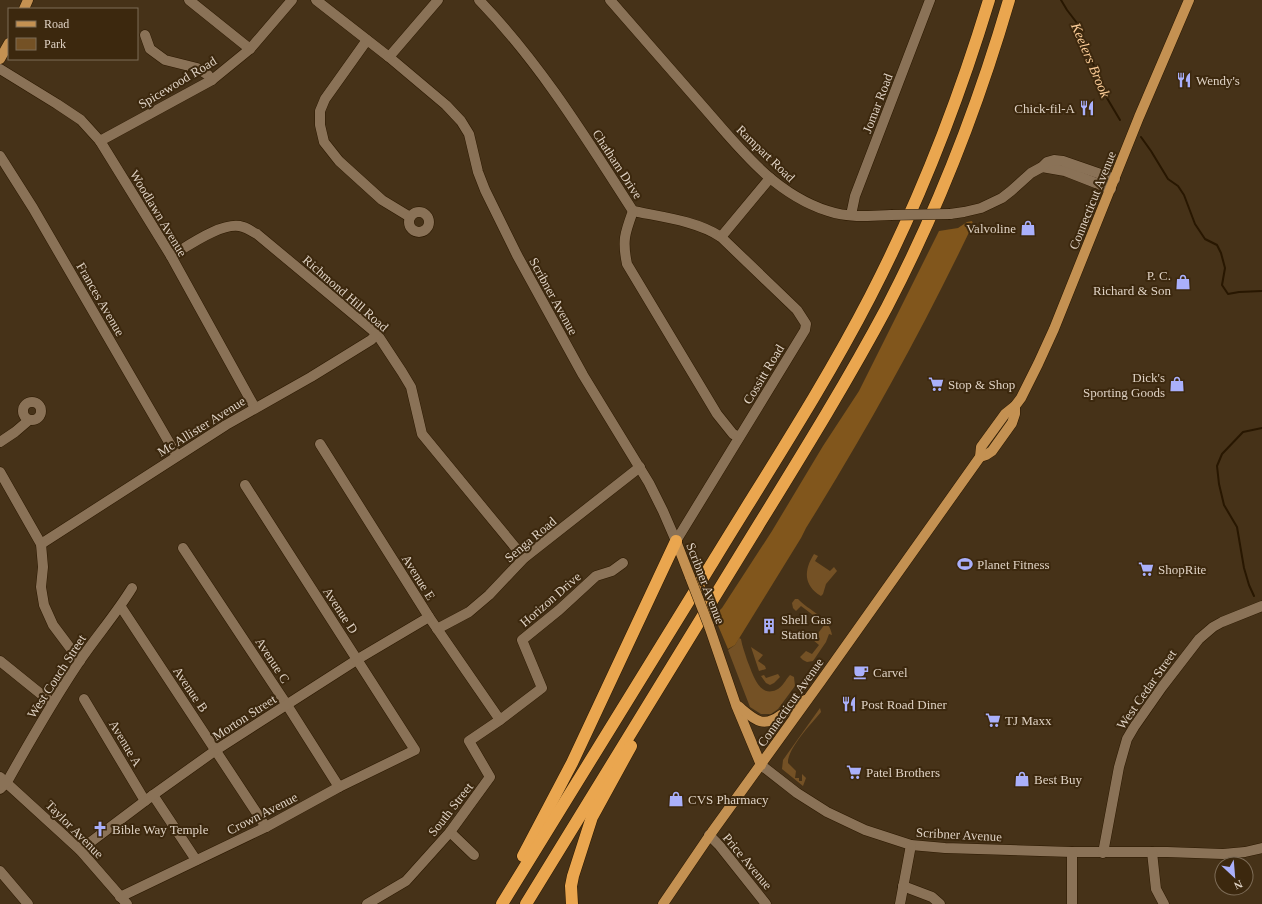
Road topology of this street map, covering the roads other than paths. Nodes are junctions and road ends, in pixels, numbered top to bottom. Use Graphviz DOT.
graph roads {
  1 [pos="189,0"];
  2 [pos="292,0"];
  3 [pos="316,0"];
  4 [pos="438,0"];
  5 [pos="479,0"];
  6 [pos="610,0"];
  7 [pos="930,0"];
  8 [pos="989,0"];
  9 [pos="1009,0"];
  10 [pos="1188,0"];
  11 [pos="145,35"];
  12 [pos="367,40"];
  13 [pos="8,44"];
  14 [pos="250,49"];
  15 [pos="389,57"];
  16 [pos="0,60"];
  17 [pos="0,69"];
  18 [pos="212,80"];
  19 [pos="100,141"];
  20 [pos="0,156"];
  21 [pos="1042,167"];
  22 [pos="770,178"];
  23 [pos="1115,179"];
  24 [pos="1111,189"];
  25 [pos="633,210"];
  26 [pos="851,215"];
  27 [pos="410,217"];
  28 [pos="721,237"];
  29 [pos="171,256"];
  30 [pos="377,334"];
  31 [pos="255,408"];
  32 [pos="29,420"];
  33 [pos="739,437"];
  34 [pos="0,442"];
  35 [pos="320,444"];
  36 [pos="177,456"];
  37 [pos="640,467"];
  38 [pos="0,472"];
  39 [pos="245,485"];
  40 [pos="676,541"];
  41 [pos="41,544"];
  42 [pos="184,548"];
  43 [pos="524,558"];
  44 [pos="623,563"];
  45 [pos="132,588"];
  46 [pos="1262,606"];
  47 [pos="120,607"];
  48 [pos="429,617"];
  49 [pos="437,629"];
  50 [pos="678,656"];
  51 [pos="358,659"];
  52 [pos="80,660"];
  53 [pos="0,661"];
  54 [pos="808,698"];
  55 [pos="84,699"];
  56 [pos="52,703"];
  57 [pos="287,705"];
  58 [pos="736,705"];
  59 [pos="500,720"];
  60 [pos="216,750"];
  61 [pos="415,750"];
  62 [pos="761,765"];
  63 [pos="2,783"];
  64 [pos="339,787"];
  65 [pos="149,798"];
  66 [pos="266,827"];
  67 [pos="450,832"];
  68 [pos="709,835"];
  69 [pos="910,845"];
  70 [pos="1262,848"];
  71 [pos="80,850"];
  72 [pos="1072,852"];
  73 [pos="1103,852"];
  74 [pos="1152,852"];
  75 [pos="474,855"];
  76 [pos="196,860"];
  77 [pos="0,871"];
  78 [pos="903,886"];
  79 [pos="124,900"];
  80 [pos="28,904"];
  81 [pos="367,904"];
  82 [pos="496,904"];
  83 [pos="502,904"];
  84 [pos="526,904"];
  85 [pos="572,904"];
  86 [pos="663,904"];
  87 [pos="766,904"];
  88 [pos="900,904"];
  89 [pos="940,904"];
  90 [pos="1072,904"];
  91 [pos="1164,904"];
  1 -- 14 [label="street"];
  2 -- 14 [label="street, Spicewood Road"];
  3 -- 12 [label="street, Scribner Avenue"];
  4 -- 15 [label="street"];
  5 -- 25 [label="street, Chatham Drive"];
  6 -- 22 [label="street, Rampart Road"];
  7 -- 26 [label="street, Jomar Road"];
  8 -- 83 [label="highway"];
  9 -- 50 [label="highway"];
  10 -- 23 [label="main road, Connecticut Avenue"];
  11 -- 18 [label="street"];
  12 -- 15 [label="street, Scribner Avenue"];
  12 -- 27 [label="street"];
  13 -- 16 [label="main road"];
  14 -- 18 [label="street, Spicewood Road"];
  15 -- 37 [label="street, Scribner Avenue"];
  17 -- 19 [label="street, Woodlawn Avenue"];
  18 -- 19 [label="street, Spicewood Road"];
  19 -- 29 [label="street, Woodlawn Avenue"];
  20 -- 36 [label="street, Frances Avenue"];
  21 -- 23 [label="street, Rampart Road"];
  21 -- 24 [label="street"];
  21 -- 26 [label="street, Rampart Road, bridge"];
  22 -- 26 [label="street, Rampart Road"];
  22 -- 28 [label="street"];
  23 -- 24 [label="main road, Connecticut Avenue"];
  24 -- 54 [label="main road, Connecticut Avenue"];
  25 -- 28 [label="street, Cossitt Road"];
  25 -- 33 [label="street, Chatham Drive"];
  28 -- 33 [label="street, Cossitt Road"];
  29 -- 30 [label="street, Richmond Hill Road"];
  29 -- 31 [label="street, Woodlawn Avenue"];
  30 -- 31 [label="street, Mc Allister Avenue"];
  30 -- 43 [label="street, Richmond Hill Road"];
  31 -- 36 [label="street, Mc Allister Avenue"];
  32 -- 34 [label="street"];
  33 -- 40 [label="street, Cossitt Road"];
  35 -- 48 [label="street, Avenue E"];
  36 -- 41 [label="street, Mc Allister Avenue"];
  37 -- 40 [label="street, Scribner Avenue"];
  37 -- 43 [label="street, Senga Road"];
  38 -- 41 [label="street"];
  39 -- 51 [label="street, Avenue D"];
  40 -- 58 [label="main road, Scribner Avenue, bridge"];
  40 -- 82 [label="highway"];
  41 -- 52 [label="street"];
  42 -- 57 [label="street, Avenue C"];
  43 -- 49 [label="street, Senga Road"];
  44 -- 59 [label="street, Horizon Drive"];
  45 -- 47 [label="street, West Couch Street"];
  46 -- 73 [label="street, West Cedar Street"];
  47 -- 52 [label="street, West Couch Street"];
  47 -- 60 [label="street, Avenue B"];
  48 -- 49 [label="street, Avenue E"];
  48 -- 51 [label="street, Morton Street"];
  49 -- 59 [label="street, Avenue E"];
  50 -- 84 [label="highway"];
  50 -- 85 [label="highway"];
  51 -- 57 [label="street, Morton Street"];
  51 -- 61 [label="street, Avenue D"];
  52 -- 56 [label="street, West Couch Street"];
  53 -- 56 [label="street"];
  54 -- 58 [label="main road"];
  54 -- 62 [label="main road, Connecticut Avenue"];
  55 -- 65 [label="street, Avenue A"];
  56 -- 63 [label="street, West Couch Street"];
  57 -- 60 [label="street, Morton Street"];
  57 -- 64 [label="street, Avenue C"];
  58 -- 62 [label="main road, Scribner Avenue"];
  59 -- 67 [label="street, South Street"];
  60 -- 65 [label="street, Morton Street"];
  60 -- 66 [label="street, Avenue B"];
  61 -- 64 [label="street, Crown Avenue"];
  62 -- 68 [label="main road, Connecticut Avenue"];
  62 -- 69 [label="street, Scribner Avenue"];
  63 -- 71 [label="street, Taylor Avenue"];
  64 -- 66 [label="street, Crown Avenue"];
  65 -- 71 [label="street, Morton Street"];
  65 -- 76 [label="street, Avenue A"];
  66 -- 76 [label="street, Crown Avenue"];
  67 -- 75 [label="street"];
  67 -- 81 [label="street, South Street"];
  68 -- 86 [label="main road, Connecticut Avenue"];
  68 -- 87 [label="street, Price Avenue"];
  69 -- 72 [label="street, Scribner Avenue"];
  69 -- 78 [label="street"];
  70 -- 74 [label="street, Scribner Avenue"];
  71 -- 79 [label="street, Taylor Avenue"];
  72 -- 73 [label="street, Scribner Avenue"];
  72 -- 90 [label="street"];
  73 -- 74 [label="street, Scribner Avenue"];
  74 -- 91 [label="street"];
  76 -- 79 [label="street, Crown Avenue"];
  77 -- 80 [label="street"];
  78 -- 88 [label="street"];
  78 -- 89 [label="street"];
}
